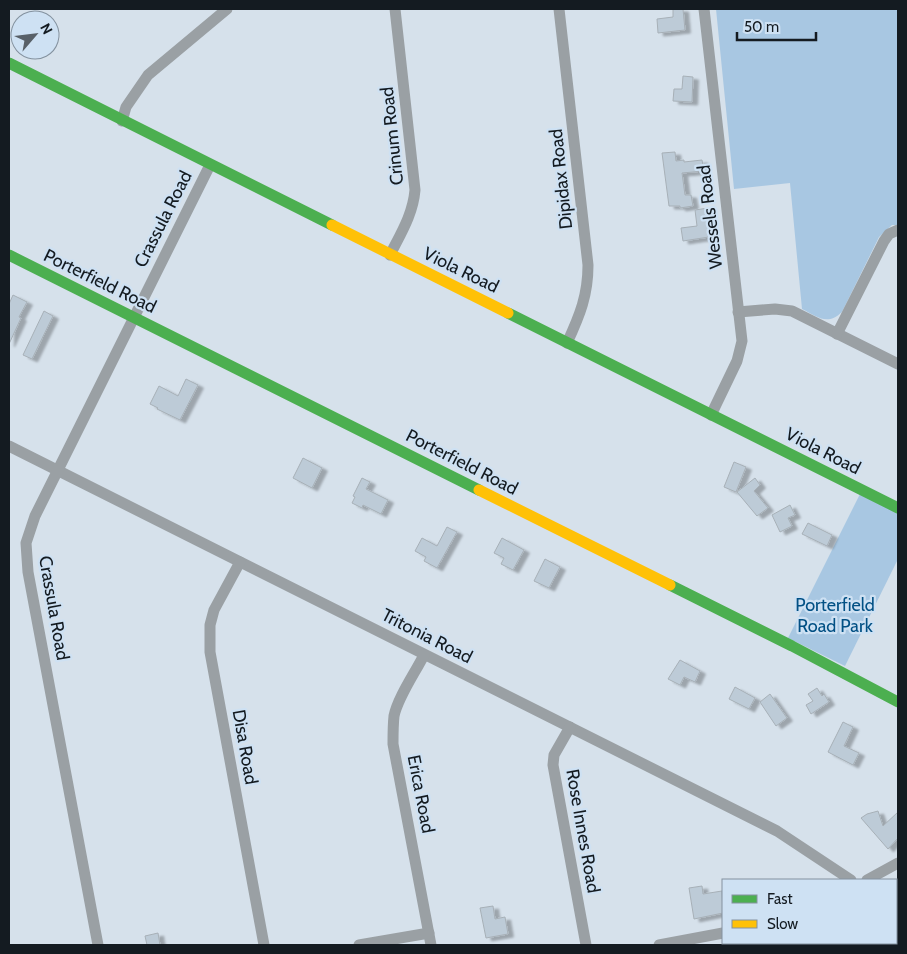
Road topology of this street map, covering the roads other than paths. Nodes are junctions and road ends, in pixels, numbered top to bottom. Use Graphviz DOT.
graph roads {
  1 [pos="227,9"];
  2 [pos="395,9"];
  3 [pos="560,9"];
  4 [pos="704,9"];
  5 [pos="9,63"];
  6 [pos="122,121"];
  7 [pos="210,165"];
  8 [pos="898,230"];
  9 [pos="9,255"];
  10 [pos="390,255"];
  11 [pos="738,312"];
  12 [pos="133,317"];
  13 [pos="838,334"];
  14 [pos="567,343"];
  15 [pos="898,364"];
  16 [pos="711,414"];
  17 [pos="9,446"];
  18 [pos="57,470"];
  19 [pos="898,508"];
  20 [pos="240,562"];
  21 [pos="424,655"];
  22 [pos="898,702"];
  23 [pos="570,727"];
  24 [pos="898,863"];
  25 [pos="826,864"];
  26 [pos="834,879"];
  27 [pos="849,879"];
  28 [pos="869,879"];
  29 [pos="429,932"];
  30 [pos="722,934"];
  31 [pos="98,945"];
  32 [pos="264,945"];
  33 [pos="359,945"];
  34 [pos="431,945"];
  35 [pos="586,945"];
  36 [pos="659,945"];
  1 -- 6 [label="street"];
  2 -- 10 [label="street, Crinum Road"];
  3 -- 14 [label="street, Dipidax Road"];
  4 -- 11 [label="street, Wessels Road"];
  5 -- 6 [label="street, Viola Road"];
  6 -- 7 [label="street, Viola Road"];
  7 -- 10 [label="street, Viola Road"];
  7 -- 12 [label="street, Crassula Road"];
  8 -- 13 [label="street"];
  9 -- 12 [label="street, Porterfield Road"];
  10 -- 14 [label="street, Viola Road"];
  11 -- 13 [label="street"];
  11 -- 16 [label="street, Wessels Road"];
  12 -- 18 [label="street, Crassula Road"];
  12 -- 22 [label="street, Porterfield Road"];
  13 -- 15 [label="street"];
  14 -- 16 [label="street, Viola Road"];
  16 -- 19 [label="street, Viola Road"];
  17 -- 18 [label="street, Tritonia Road"];
  18 -- 20 [label="street, Tritonia Road"];
  18 -- 31 [label="street, Crassula Road"];
  20 -- 21 [label="street, Tritonia Road"];
  20 -- 32 [label="street, Disa Road"];
  21 -- 23 [label="street, Tritonia Road"];
  21 -- 29 [label="street, Erica Road"];
  23 -- 25 [label="street, Tritonia Road"];
  23 -- 35 [label="street, Rose Innes Road"];
  24 -- 28 [label="street"];
  25 -- 26 [label="street, Tritonia Road"];
  25 -- 27 [label="street, Tritonia Road"];
  29 -- 33 [label="street"];
  29 -- 34 [label="street, Erica Road"];
  30 -- 36 [label="street"];
}
